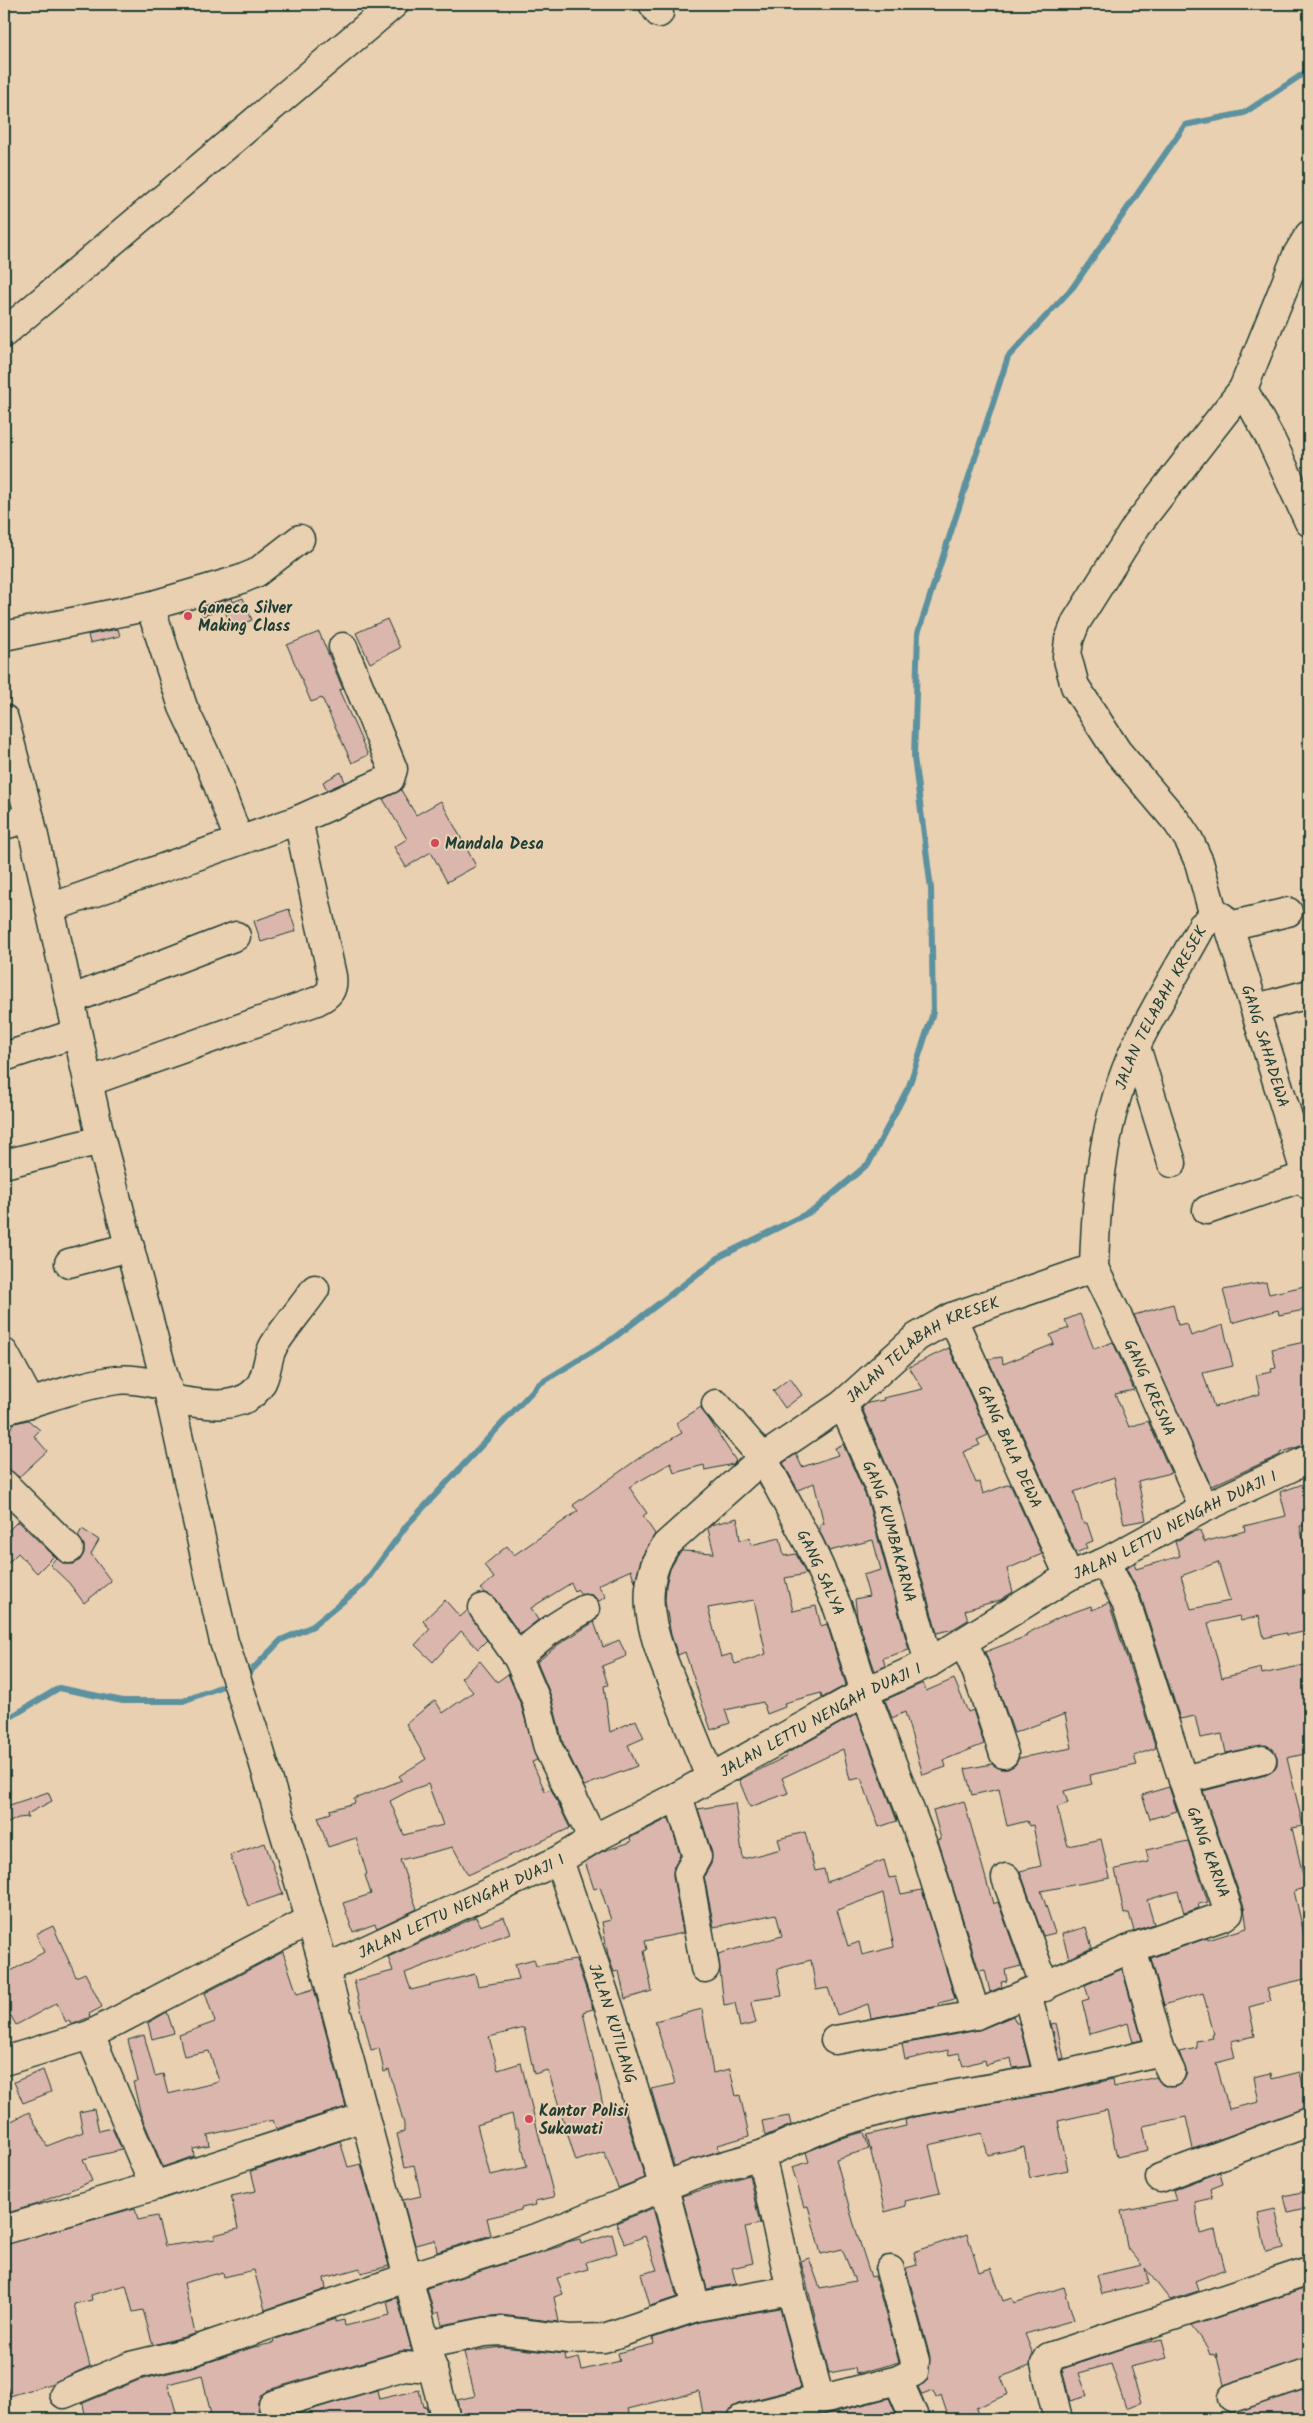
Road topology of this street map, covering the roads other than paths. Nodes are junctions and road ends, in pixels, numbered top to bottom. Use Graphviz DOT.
graph roads {
  1 [pos="393,4"];
  2 [pos="1309,235"];
  3 [pos="4,333"];
  4 [pos="1243,389"];
  5 [pos="1309,522"];
  6 [pos="300,539"];
  7 [pos="150,606"];
  8 [pos="4,636"];
  9 [pos="343,647"];
  10 [pos="4,719"];
  11 [pos="30,818"];
  12 [pos="298,820"];
  13 [pos="4,825"];
  14 [pos="239,840"];
  15 [pos="50,908"];
  16 [pos="1288,912"];
  17 [pos="1222,921"];
  18 [pos="236,936"];
  19 [pos="1309,994"];
  20 [pos="70,1000"];
  21 [pos="1256,1008"];
  22 [pos="77,1033"];
  23 [pos="1136,1047"];
  24 [pos="4,1057"];
  25 [pos="88,1082"];
  26 [pos="101,1140"];
  27 [pos="1172,1163"];
  28 [pos="4,1164"];
  29 [pos="1308,1180"];
  30 [pos="1207,1210"];
  31 [pos="130,1247"];
  32 [pos="69,1263"];
  33 [pos="1094,1268"];
  34 [pos="315,1289"];
  35 [pos="952,1317"];
  36 [pos="4,1353"];
  37 [pos="169,1392"];
  38 [pos="31,1403"];
  39 [pos="716,1404"];
  40 [pos="843,1404"];
  41 [pos="4,1410"];
  42 [pos="764,1458"];
  43 [pos="1309,1459"];
  44 [pos="6,1492"];
  45 [pos="1204,1508"];
  46 [pos="69,1549"];
  47 [pos="1105,1562"];
  48 [pos="1069,1576"];
  49 [pos="484,1608"];
  50 [pos="586,1609"];
  51 [pos="964,1643"];
  52 [pos="518,1658"];
  53 [pos="929,1663"];
  54 [pos="865,1692"];
  55 [pos="1004,1754"];
  56 [pos="1262,1760"];
  57 [pos="710,1777"];
  58 [pos="1183,1780"];
  59 [pos="678,1796"];
  60 [pos="593,1838"];
  61 [pos="559,1860"];
  62 [pos="1006,1878"];
  63 [pos="310,1920"];
  64 [pos="1132,1948"];
  65 [pos="705,1968"];
  66 [pos="325,1969"];
  67 [pos="1036,1990"];
  68 [pos="976,2015"];
  69 [pos="90,2035"];
  70 [pos="835,2040"];
  71 [pos="4,2061"];
  72 [pos="1048,2078"];
  73 [pos="364,2117"];
  74 [pos="1309,2122"];
  75 [pos="761,2155"];
  76 [pos="1160,2178"];
  77 [pos="154,2186"];
  78 [pos="664,2188"];
  79 [pos="4,2230"];
  80 [pos="890,2270"];
  81 [pos="1309,2271"];
  82 [pos="406,2278"];
  83 [pos="791,2290"];
  84 [pos="696,2307"];
  85 [pos="430,2356"];
  86 [pos="1309,2372"];
  87 [pos="898,2380"];
  88 [pos="64,2394"];
  89 [pos="1232,2398"];
  90 [pos="820,2400"];
  91 [pos="273,2405"];
  92 [pos="446,2419"];
  93 [pos="742,2419"];
  94 [pos="915,2419"];
  95 [pos="1058,2419"];
  1 -- 3 [label="street"];
  2 -- 4 [label="street, GANG SAHADEWA"];
  4 -- 5 [label="street"];
  4 -- 17 [label="street, GANG SAHADEWA"];
  6 -- 7 [label="street"];
  7 -- 8 [label="street"];
  7 -- 14 [label="street"];
  9 -- 12 [label="street"];
  10 -- 11 [label="street"];
  11 -- 13 [label="street"];
  11 -- 15 [label="street"];
  12 -- 14 [label="street"];
  12 -- 25 [label="street"];
  14 -- 15 [label="street"];
  15 -- 20 [label="street"];
  16 -- 17 [label="street"];
  17 -- 21 [label="street, GANG SAHADEWA"];
  17 -- 23 [label="street, JALAN TELABAH KRESEK"];
  18 -- 20 [label="street"];
  19 -- 21 [label="street"];
  20 -- 22 [label="street"];
  21 -- 29 [label="street, GANG SAHADEWA"];
  22 -- 24 [label="street"];
  22 -- 25 [label="street"];
  23 -- 27 [label="street"];
  23 -- 33 [label="street, JALAN TELABAH KRESEK"];
  25 -- 26 [label="street"];
  26 -- 28 [label="street"];
  26 -- 31 [label="street"];
  29 -- 30 [label="street"];
  31 -- 32 [label="street"];
  31 -- 37 [label="street"];
  33 -- 35 [label="street, JALAN TELABAH KRESEK"];
  33 -- 45 [label="street, GANG KRESNA"];
  34 -- 37 [label="street"];
  35 -- 40 [label="street, JALAN TELABAH KRESEK"];
  35 -- 48 [label="street, GANG BALA DEWA"];
  36 -- 38 [label="street"];
  37 -- 38 [label="street"];
  37 -- 63 [label="street"];
  38 -- 41 [label="street"];
  39 -- 42 [label="street, GANG SALYA"];
  40 -- 42 [label="street, JALAN TELABAH KRESEK"];
  40 -- 53 [label="street, GANG KUMBAKARNA"];
  42 -- 54 [label="street, GANG SALYA"];
  42 -- 57 [label="street, JALAN TELABAH KRESEK"];
  43 -- 45 [label="street, JALAN LETTU NENGAH DUAJI I"];
  44 -- 46 [label="street"];
  45 -- 47 [label="street, JALAN LETTU NENGAH DUAJI I"];
  47 -- 48 [label="street, JALAN LETTU NENGAH DUAJI I"];
  47 -- 58 [label="street, GANG KARNA"];
  48 -- 51 [label="street, JALAN LETTU NENGAH DUAJI I"];
  49 -- 52 [label="street"];
  50 -- 52 [label="street"];
  51 -- 53 [label="street, JALAN LETTU NENGAH DUAJI I"];
  51 -- 55 [label="street"];
  52 -- 60 [label="street"];
  53 -- 54 [label="street, JALAN LETTU NENGAH DUAJI I"];
  54 -- 57 [label="street, JALAN LETTU NENGAH DUAJI I"];
  54 -- 68 [label="street, GANG SALYA"];
  56 -- 58 [label="street"];
  57 -- 59 [label="street, JALAN LETTU NENGAH DUAJI I"];
  58 -- 64 [label="street, GANG KARNA"];
  59 -- 60 [label="street, JALAN LETTU NENGAH DUAJI I"];
  59 -- 65 [label="street"];
  60 -- 61 [label="street, JALAN LETTU NENGAH DUAJI I"];
  61 -- 66 [label="street, JALAN LETTU NENGAH DUAJI I"];
  61 -- 78 [label="street, JALAN KUTILANG"];
  62 -- 67 [label="street"];
  63 -- 66 [label="street"];
  63 -- 69 [label="street"];
  64 -- 67 [label="street, GANG KARNA"];
  64 -- 72 [label="street"];
  66 -- 73 [label="street"];
  67 -- 68 [label="street, GANG KARNA"];
  67 -- 72 [label="street"];
  68 -- 70 [label="street, GANG KARNA"];
  69 -- 71 [label="street"];
  69 -- 77 [label="street"];
  72 -- 75 [label="street"];
  73 -- 77 [label="street"];
  73 -- 82 [label="street"];
  74 -- 76 [label="street"];
  75 -- 78 [label="street"];
  75 -- 83 [label="street"];
  77 -- 79 [label="street"];
  78 -- 82 [label="street"];
  78 -- 84 [label="street, JALAN KUTILANG"];
  80 -- 87 [label="street"];
  81 -- 95 [label="street"];
  82 -- 85 [label="street"];
  82 -- 88 [label="street"];
  83 -- 84 [label="street"];
  83 -- 90 [label="street"];
  84 -- 85 [label="street"];
  85 -- 91 [label="street"];
  85 -- 92 [label="street"];
  86 -- 89 [label="street"];
  87 -- 90 [label="street"];
  87 -- 94 [label="street"];
  90 -- 93 [label="street"];
}
